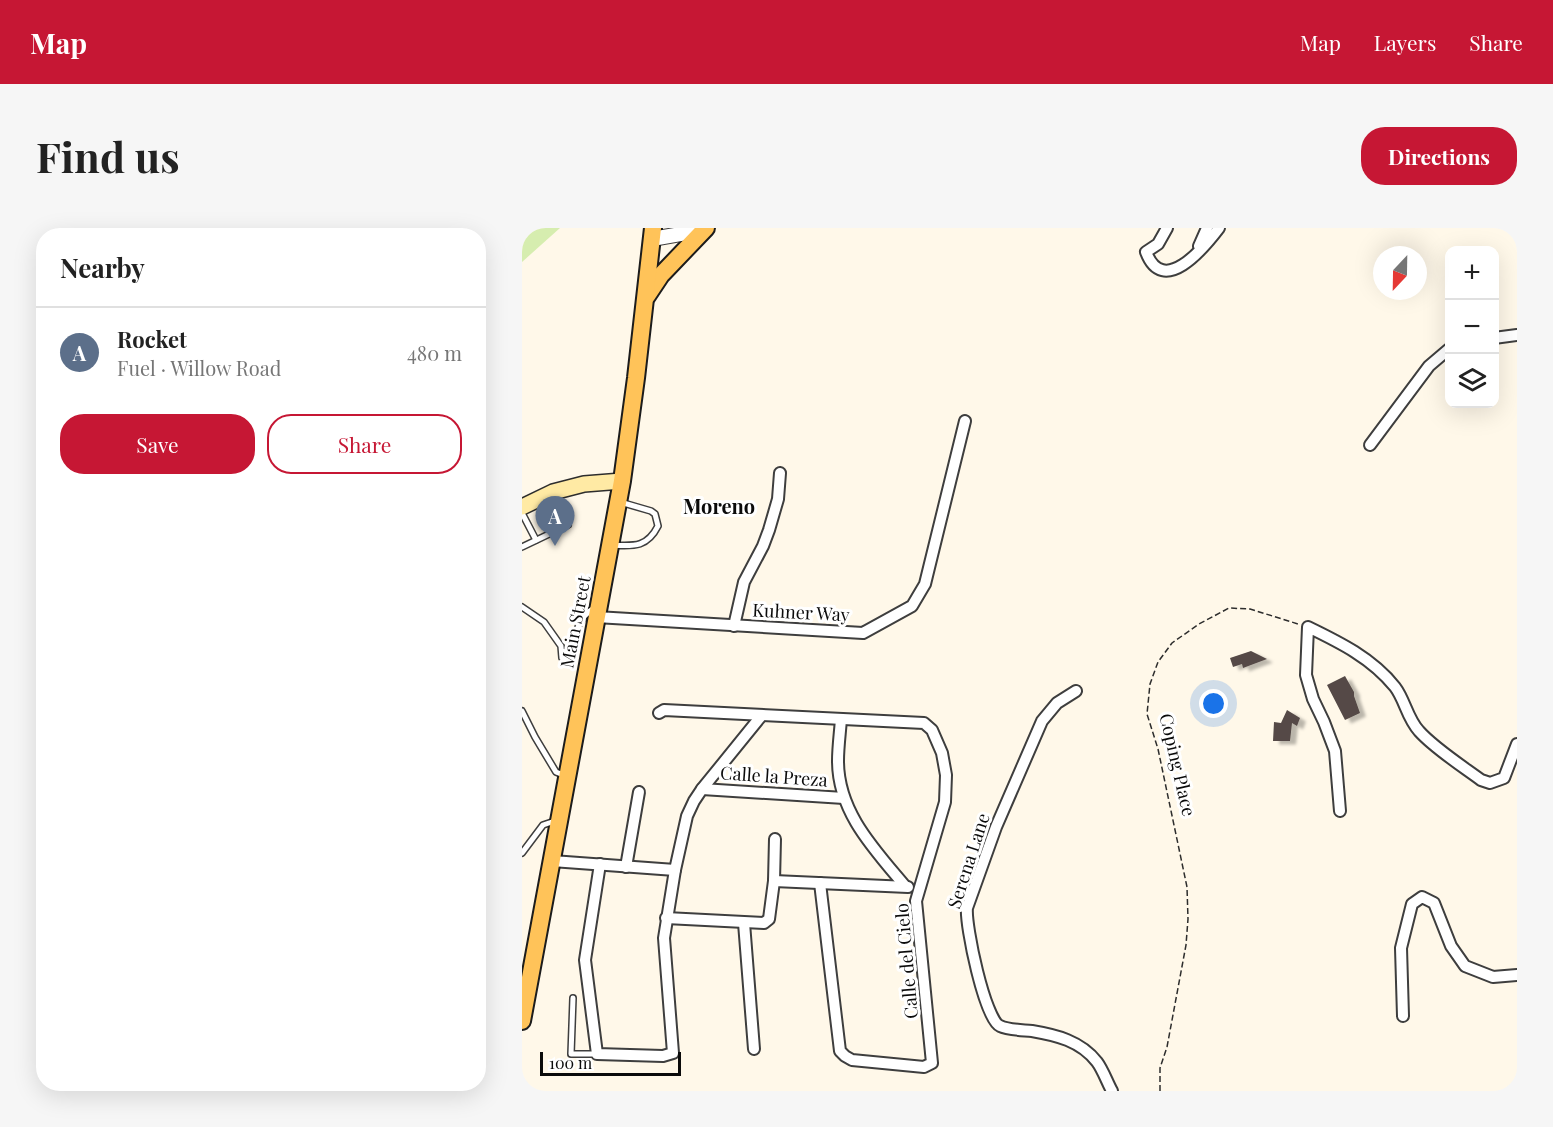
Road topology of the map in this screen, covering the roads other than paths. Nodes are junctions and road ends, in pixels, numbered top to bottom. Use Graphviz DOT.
graph roads {
  1 [pos="696,228"];
  2 [pos="706,228"];
  3 [pos="1167,228"];
  4 [pos="1207,228"];
  5 [pos="1219,228"];
  6 [pos="652,233"];
  7 [pos="1196,255"];
  8 [pos="645,299"];
  9 [pos="1517,335"];
  10 [pos="1499,337"];
  11 [pos="1445,352"];
  12 [pos="965,421"];
  13 [pos="1370,445"];
  14 [pos="780,473"];
  15 [pos="622,482"];
  16 [pos="553,492"];
  17 [pos="618,502"];
  18 [pos="522,507"];
  19 [pos="522,513"];
  20 [pos="536,540"];
  21 [pos="610,545"];
  22 [pos="522,547"];
  23 [pos="522,607"];
  24 [pos="597,612"];
  25 [pos="734,626"];
  26 [pos="1076,691"];
  27 [pos="522,711"];
  28 [pos="659,713"];
  29 [pos="762,715"];
  30 [pos="841,719"];
  31 [pos="1517,744"];
  32 [pos="567,776"];
  33 [pos="702,789"];
  34 [pos="639,792"];
  35 [pos="844,798"];
  36 [pos="1340,811"];
  37 [pos="559,820"];
  38 [pos="775,839"];
  39 [pos="522,853"];
  40 [pos="552,861"];
  41 [pos="600,864"];
  42 [pos="626,867"];
  43 [pos="675,870"];
  44 [pos="774,881"];
  45 [pos="820,883"];
  46 [pos="904,886"];
  47 [pos="919,887"];
  48 [pos="666,918"];
  49 [pos="744,922"];
  50 [pos="1517,975"];
  51 [pos="573,998"];
  52 [pos="1403,1016"];
  53 [pos="522,1022"];
  54 [pos="754,1049"];
  55 [pos="597,1054"];
  56 [pos="1112,1091"];
  1 -- 6 [label="street"];
  2 -- 8 [label="main road"];
  3 -- 7 [label="street"];
  4 -- 7 [label="street"];
  5 -- 7 [label="street"];
  6 -- 8 [label="main road, Main Street"];
  8 -- 15 [label="main road, Main Street"];
  9 -- 10 [label="street"];
  11 -- 13 [label="street"];
  12 -- 25 [label="street, Kuhner Way"];
  14 -- 25 [label="street"];
  15 -- 16 [label="main road"];
  15 -- 17 [label="main road, Main Street"];
  16 -- 18 [label="main road"];
  16 -- 20 [label="lane"];
  17 -- 21 [label="main road, Main Street"];
  17 -- 21 [label="lane"];
  19 -- 20 [label="lane"];
  20 -- 22 [label="lane"];
  21 -- 24 [label="main road, Main Street"];
  23 -- 24 [label="lane"];
  24 -- 25 [label="street, Kuhner Way"];
  24 -- 32 [label="main road, Main Street"];
  26 -- 56 [label="street, Serena Lane"];
  27 -- 32 [label="lane"];
  28 -- 29 [label="street, Calle del Cielo"];
  29 -- 30 [label="street, Calle del Cielo"];
  29 -- 33 [label="street"];
  30 -- 35 [label="street"];
  30 -- 47 [label="street, Calle del Cielo"];
  31 -- 36 [label="street"];
  32 -- 37 [label="main road, Main Street"];
  33 -- 35 [label="street, Calle la Preza"];
  33 -- 43 [label="street"];
  34 -- 42 [label="street"];
  35 -- 46 [label="street"];
  37 -- 39 [label="lane"];
  37 -- 40 [label="main road, Main Street"];
  38 -- 44 [label="street"];
  40 -- 41 [label="street"];
  40 -- 53 [label="main road, Main Street"];
  41 -- 42 [label="street"];
  41 -- 55 [label="street"];
  42 -- 43 [label="street"];
  43 -- 48 [label="street"];
  44 -- 45 [label="street"];
  44 -- 49 [label="street"];
  45 -- 46 [label="street"];
  45 -- 47 [label="street, Calle del Cielo"];
  46 -- 47 [label="street"];
  48 -- 49 [label="street"];
  48 -- 55 [label="street"];
  49 -- 54 [label="street"];
  50 -- 52 [label="street"];
  51 -- 55 [label="lane"];
}
